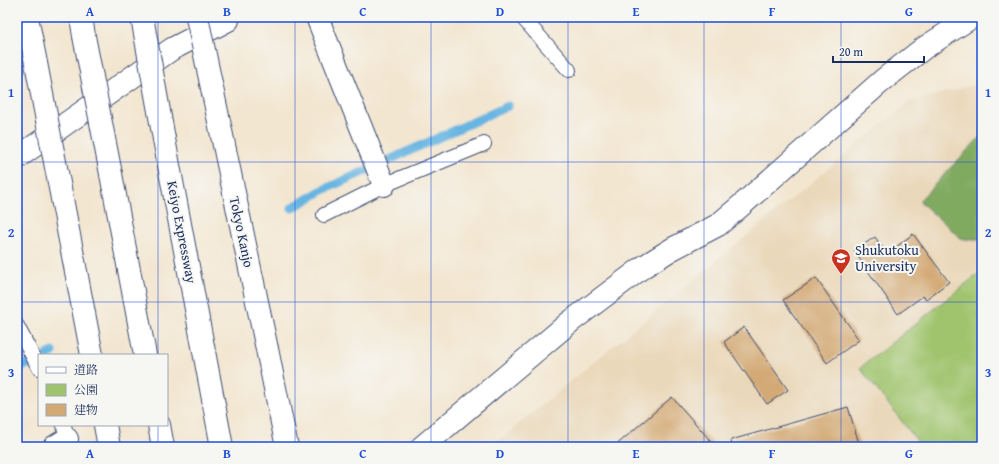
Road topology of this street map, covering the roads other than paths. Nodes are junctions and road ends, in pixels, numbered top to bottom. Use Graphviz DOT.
graph roads {
  1 [pos="27,17"];
  2 [pos="142,17"];
  3 [pos="196,17"];
  4 [pos="317,17"];
  5 [pos="522,17"];
  6 [pos="972,17"];
  7 [pos="231,18"];
  8 [pos="83,27"];
  9 [pos="569,70"];
  10 [pos="484,144"];
  11 [pos="17,158"];
  12 [pos="384,185"];
  13 [pos="324,215"];
  14 [pos="17,326"];
  15 [pos="92,354"];
  16 [pos="145,354"];
  17 [pos="38,366"];
  18 [pos="105,426"];
  19 [pos="159,426"];
  20 [pos="109,446"];
  21 [pos="163,447"];
  22 [pos="222,447"];
  23 [pos="287,447"];
  24 [pos="422,447"];
  1 -- 15 [label="main road, bridge"];
  2 -- 22 [label="main road, Keiyo Expressway, bridge"];
  3 -- 23 [label="main road, Tokyo Kanjo, bridge"];
  4 -- 12 [label="main road"];
  5 -- 9 [label="lane"];
  6 -- 24 [label="main road"];
  7 -- 11 [label="main road"];
  8 -- 16 [label="main road, bridge"];
  10 -- 12 [label="lane"];
  12 -- 13 [label="lane"];
  14 -- 17 [label="lane"];
  18 -- 20 [label="main road"];
  19 -- 21 [label="main road"];
}
